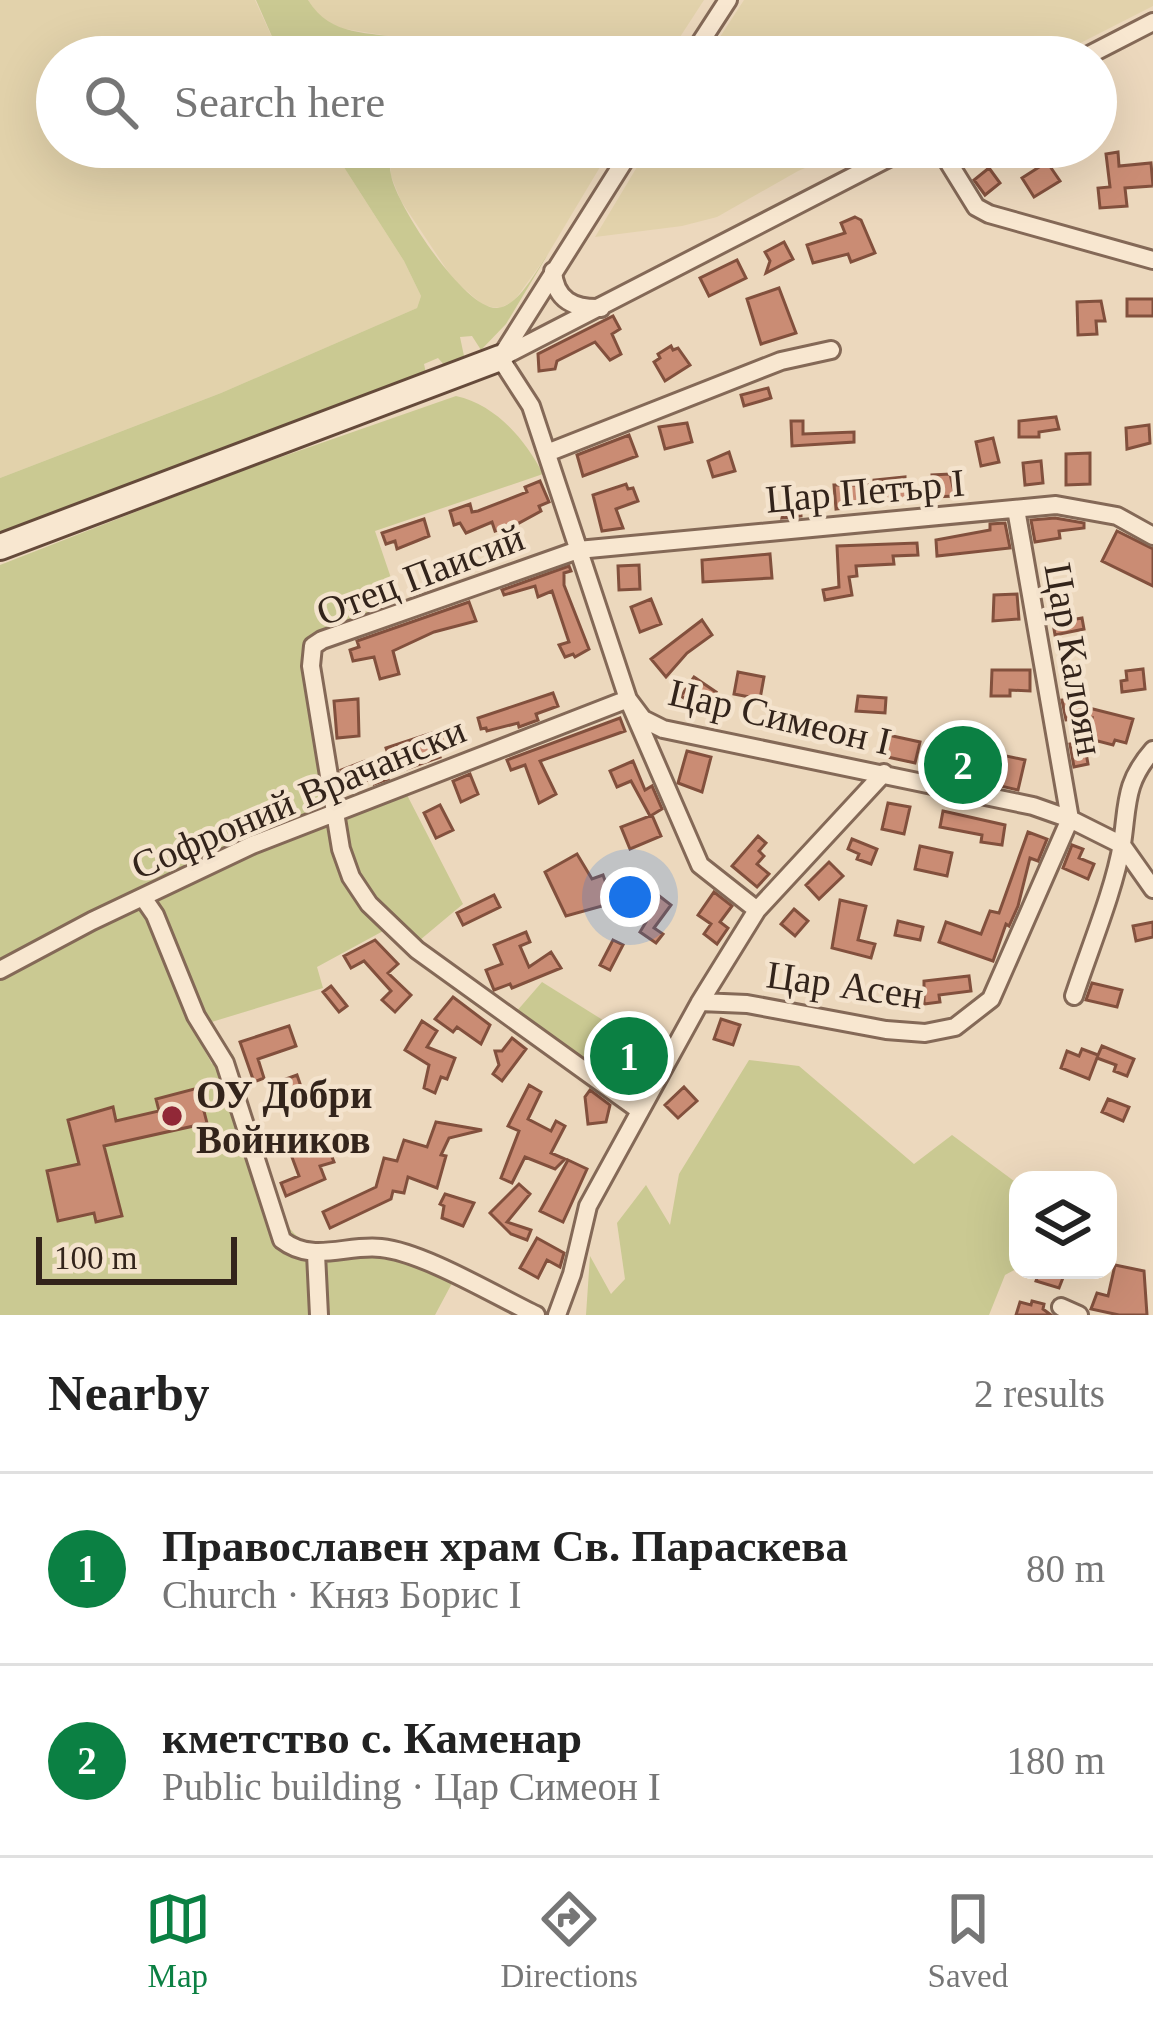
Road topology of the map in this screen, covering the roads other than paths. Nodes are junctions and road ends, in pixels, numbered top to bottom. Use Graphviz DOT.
graph roads {
  1 [pos="728,0"];
  2 [pos="1153,22"];
  3 [pos="705,36"];
  4 [pos="1117,41"];
  5 [pos="620,168"];
  6 [pos="870,168"];
  7 [pos="952,168"];
  8 [pos="1153,260"];
  9 [pos="554,271"];
  10 [pos="602,308"];
  11 [pos="831,350"];
  12 [pos="500,358"];
  13 [pos="547,453"];
  14 [pos="1016,509"];
  15 [pos="1153,536"];
  16 [pos="0,547"];
  17 [pos="578,550"];
  18 [pos="628,699"];
  19 [pos="1153,750"];
  20 [pos="884,773"];
  21 [pos="332,812"];
  22 [pos="1070,819"];
  23 [pos="1121,845"];
  24 [pos="1153,889"];
  25 [pos="143,898"];
  26 [pos="757,910"];
  27 [pos="0,970"];
  28 [pos="1074,996"];
  29 [pos="700,1002"];
  30 [pos="639,1110"];
  31 [pos="316,1254"];
  32 [pos="319,1315"];
  33 [pos="536,1315"];
  34 [pos="557,1315"];
  1 -- 3 [label="street"];
  2 -- 4 [label="street"];
  5 -- 9 [label="street"];
  6 -- 10 [label="street"];
  7 -- 8 [label="street"];
  9 -- 10 [label="street"];
  9 -- 12 [label="street"];
  10 -- 12 [label="street"];
  11 -- 13 [label="street"];
  12 -- 13 [label="street, Цар Симеон I"];
  12 -- 16 [label="street"];
  13 -- 17 [label="street, Цар Симеон I"];
  14 -- 15 [label="street, Цар Петър I"];
  14 -- 17 [label="street, Цар Петър I"];
  14 -- 22 [label="street, Цар Калоян"];
  17 -- 18 [label="street, Цар Симеон I"];
  17 -- 21 [label="street, Отец Паисий"];
  18 -- 20 [label="street, Цар Симеон I"];
  18 -- 21 [label="street, Софроний Врачански"];
  18 -- 26 [label="street"];
  19 -- 23 [label="street"];
  20 -- 22 [label="street, Цар Симеон I"];
  20 -- 26 [label="street"];
  21 -- 25 [label="street, Софроний Врачански"];
  21 -- 30 [label="street, Отец Паисий"];
  22 -- 23 [label="street, Цар Симеон I"];
  22 -- 29 [label="street, Цар Асен"];
  23 -- 24 [label="street, Цар Симеон I"];
  23 -- 28 [label="street"];
  25 -- 27 [label="street, Софроний Врачански"];
  25 -- 31 [label="street"];
  26 -- 29 [label="street"];
  29 -- 30 [label="street"];
  30 -- 34 [label="street"];
  31 -- 32 [label="street"];
  31 -- 33 [label="street"];
}
